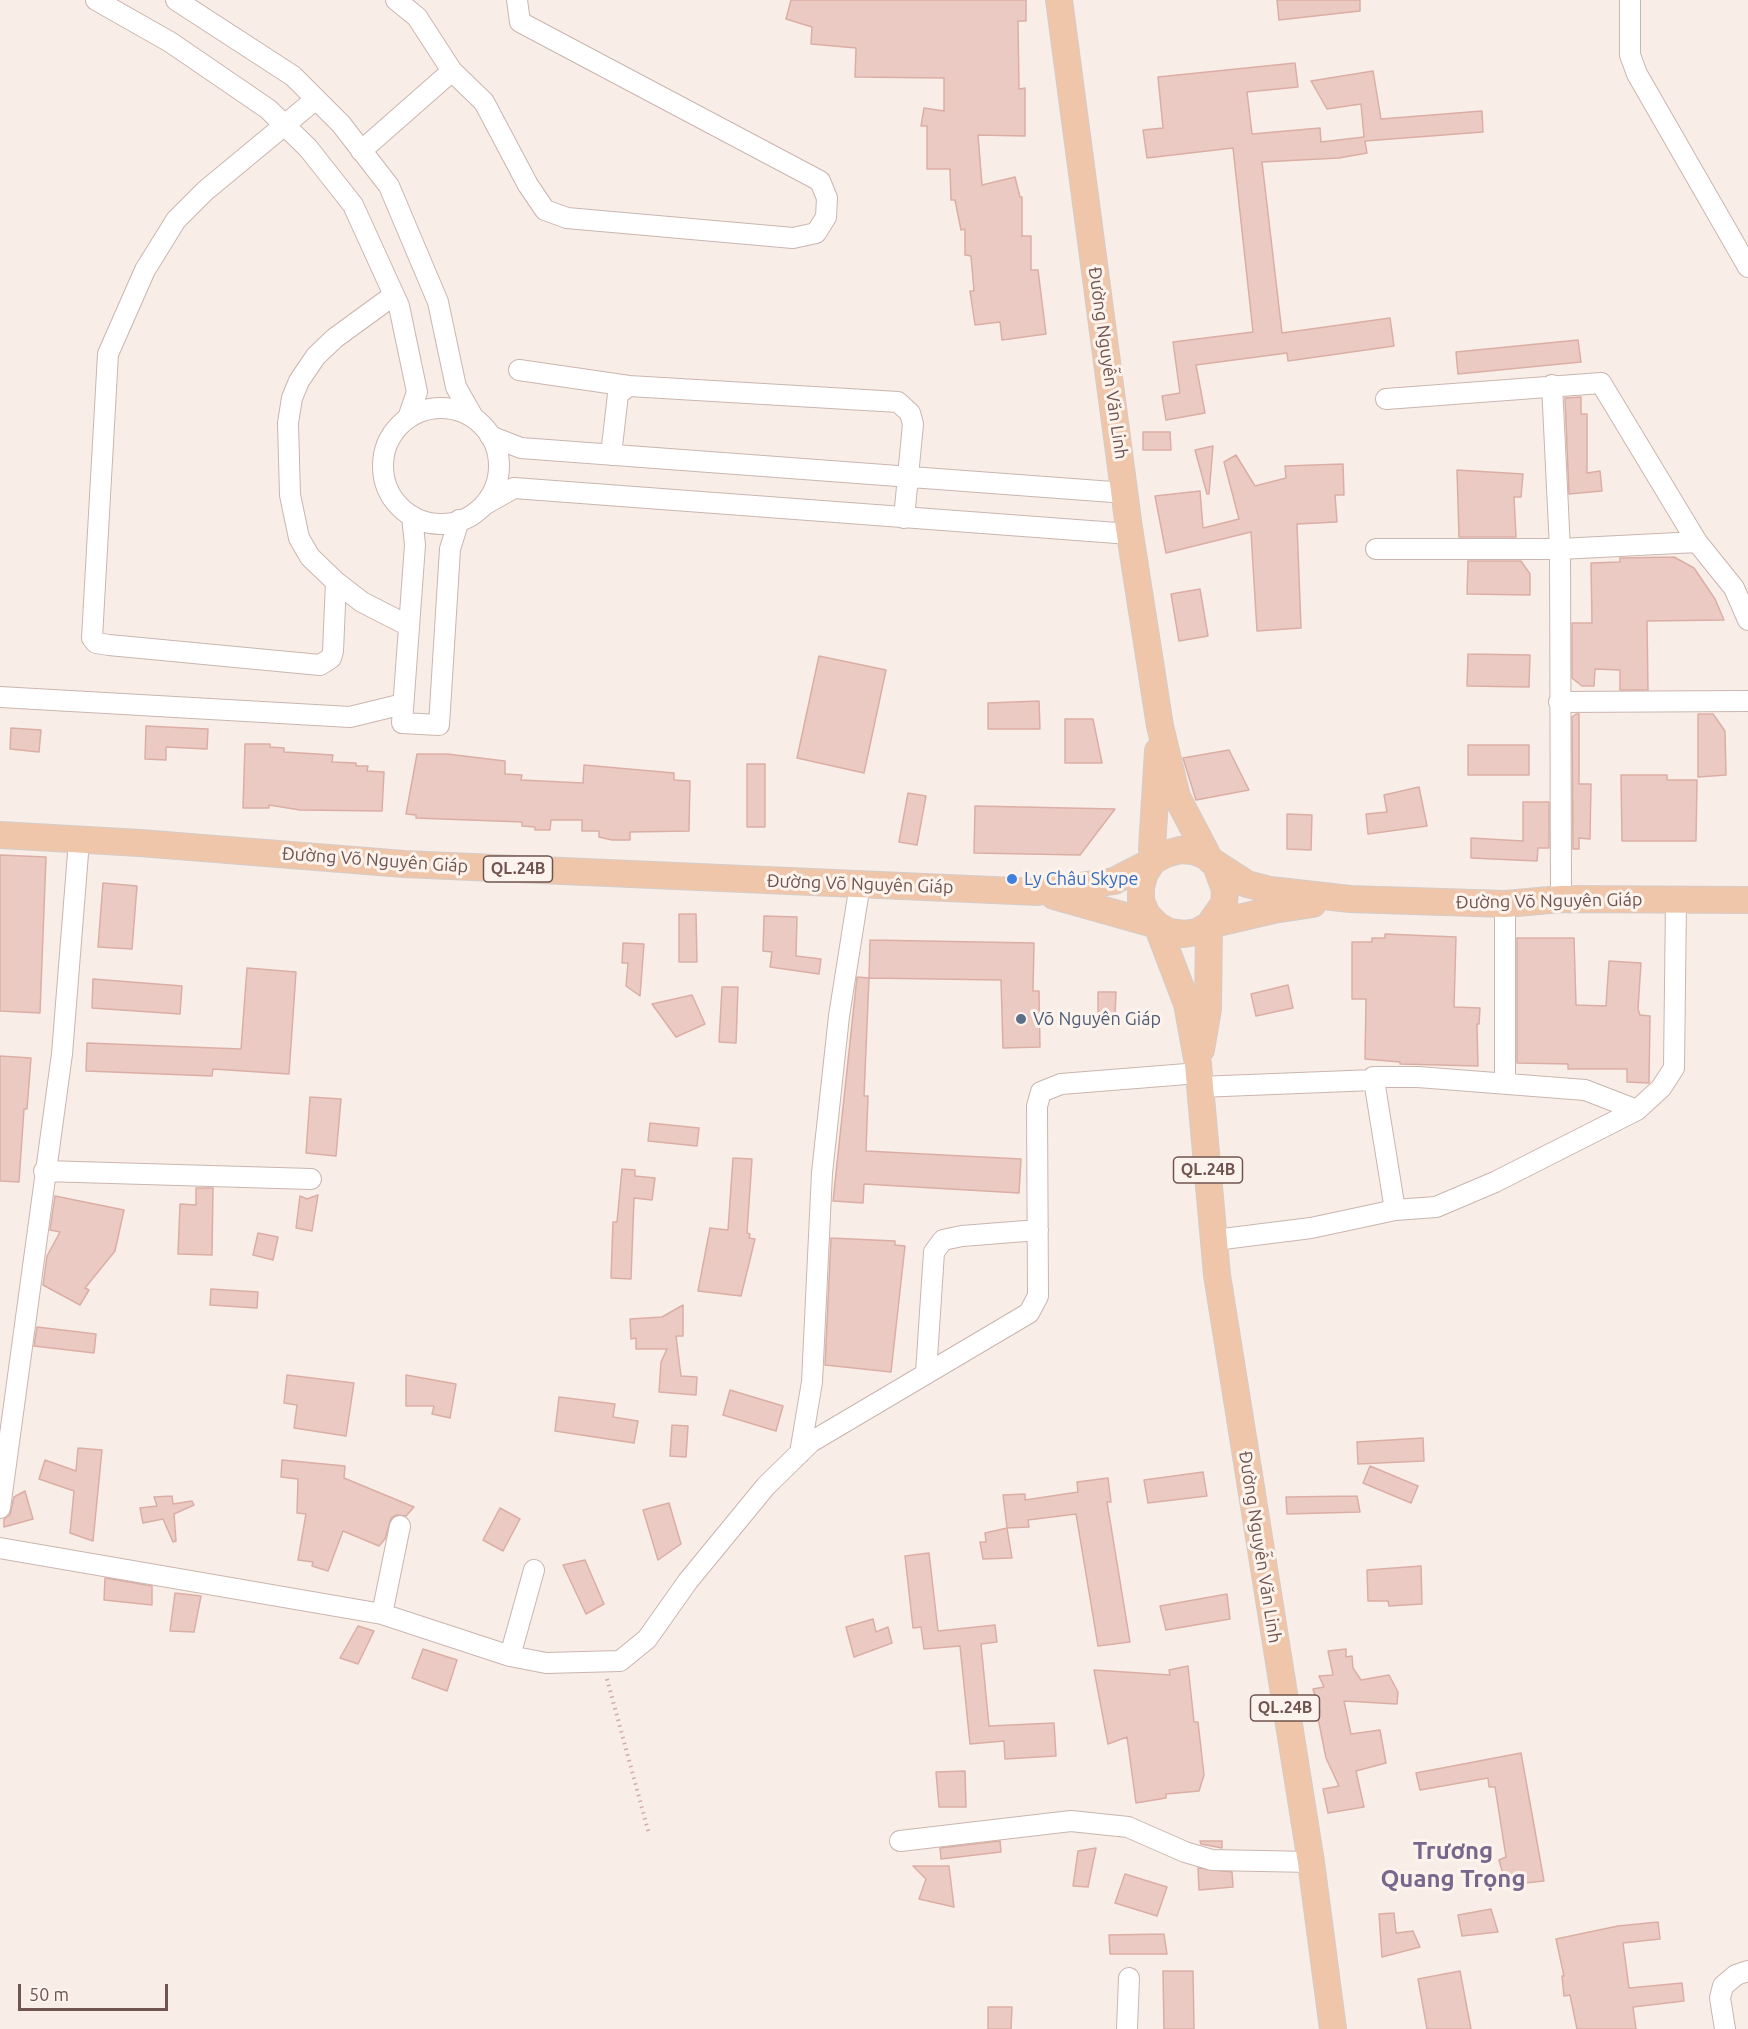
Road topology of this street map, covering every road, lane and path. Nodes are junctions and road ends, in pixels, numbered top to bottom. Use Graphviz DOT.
graph roads {
  1 [pos="96,0"];
  2 [pos="176,0"];
  3 [pos="396,0"];
  4 [pos="517,0"];
  5 [pos="1059,0"];
  6 [pos="1630,0"];
  7 [pos="452,71"];
  8 [pos="316,99"];
  9 [pos="286,126"];
  10 [pos="362,151"];
  11 [pos="1748,267"];
  12 [pos="394,295"];
  13 [pos="519,370"];
  14 [pos="1552,385"];
  15 [pos="629,386"];
  16 [pos="1386,399"];
  17 [pos="472,417"];
  18 [pos="408,418"];
  19 [pos="490,436"];
  20 [pos="611,455"];
  21 [pos="910,477"];
  22 [pos="1126,493"];
  23 [pos="484,505"];
  24 [pos="412,516"];
  25 [pos="904,518"];
  26 [pos="459,520"];
  27 [pos="1130,534"];
  28 [pos="1697,542"];
  29 [pos="1376,549"];
  30 [pos="1560,549"];
  31 [pos="336,582"];
  32 [pos="1748,620"];
  33 [pos="409,626"];
  34 [pos="0,697"];
  35 [pos="1748,701"];
  36 [pos="1559,702"];
  37 [pos="403,704"];
  38 [pos="1160,726"];
  39 [pos="0,835"];
  40 [pos="79,841"];
  41 [pos="1210,860"];
  42 [pos="1154,861"];
  43 [pos="860,884"];
  44 [pos="1038,892"];
  45 [pos="1350,899"];
  46 [pos="1561,899"];
  47 [pos="1676,900"];
  48 [pos="1748,900"];
  49 [pos="1505,904"];
  50 [pos="1157,925"];
  51 [pos="1209,925"];
  52 [pos="1198,1075"];
  53 [pos="1374,1080"];
  54 [pos="1504,1082"];
  55 [pos="1637,1110"];
  56 [pos="44,1171"];
  57 [pos="311,1179"];
  58 [pos="1395,1210"];
  59 [pos="1038,1230"];
  60 [pos="1215,1240"];
  61 [pos="926,1373"];
  62 [pos="800,1453"];
  63 [pos="0,1508"];
  64 [pos="400,1526"];
  65 [pos="0,1548"];
  66 [pos="534,1570"];
  67 [pos="382,1614"];
  68 [pos="510,1656"];
  69 [pos="602,1663"];
  70 [pos="649,1834"];
  71 [pos="900,1841"];
  72 [pos="1311,1862"];
  73 [pos="1748,1971"];
  74 [pos="1129,1978"];
  75 [pos="1128,2029"];
  76 [pos="1333,2029"];
  77 [pos="1725,2029"];
  1 -- 9 [label="street"];
  2 -- 8 [label="street"];
  3 -- 7 [label="street"];
  4 -- 7 [label="street"];
  5 -- 22 [label="main road, Đường Nguyễn Văn Linh"];
  6 -- 11 [label="street"];
  7 -- 10 [label="street"];
  8 -- 9 [label="street"];
  8 -- 10 [label="street"];
  9 -- 12 [label="street"];
  9 -- 31 [label="street"];
  10 -- 17 [label="street"];
  12 -- 18 [label="street"];
  12 -- 31 [label="street"];
  13 -- 15 [label="street"];
  14 -- 16 [label="street"];
  14 -- 28 [label="street"];
  14 -- 30 [label="street"];
  15 -- 20 [label="street"];
  15 -- 21 [label="street"];
  17 -- 18 [label="street"];
  17 -- 19 [label="street"];
  18 -- 24 [label="street"];
  19 -- 20 [label="street"];
  19 -- 23 [label="street"];
  20 -- 21 [label="street"];
  21 -- 22 [label="street"];
  21 -- 25 [label="street"];
  22 -- 27 [label="main road, Đường Nguyễn Văn Linh"];
  23 -- 25 [label="street"];
  23 -- 26 [label="street"];
  24 -- 26 [label="street"];
  24 -- 33 [label="street"];
  25 -- 27 [label="street"];
  26 -- 37 [label="street"];
  27 -- 38 [label="main road, Đường Nguyễn Văn Linh"];
  28 -- 30 [label="street"];
  28 -- 32 [label="street"];
  29 -- 30 [label="street"];
  30 -- 36 [label="street"];
  31 -- 33 [label="street"];
  33 -- 37 [label="street"];
  34 -- 37 [label="street"];
  35 -- 36 [label="street"];
  36 -- 46 [label="street"];
  38 -- 41 [label="main road, Đường Nguyễn Văn Linh"];
  38 -- 42 [label="main road, Đường Nguyễn Văn Linh"];
  39 -- 40 [label="main road, Đường Võ Nguyên Giáp / QL.24B"];
  40 -- 43 [label="main road, Đường Võ Nguyên Giáp / QL.24B"];
  40 -- 56 [label="street"];
  41 -- 42 [label="main road"];
  41 -- 45 [label="main road, Đường Võ Nguyên Giáp"];
  41 -- 51 [label="main road"];
  42 -- 44 [label="main road, Đường Võ Nguyên Giáp"];
  42 -- 50 [label="main road, QL.24B"];
  43 -- 44 [label="main road, Đường Võ Nguyên Giáp / QL.24B"];
  43 -- 62 [label="street"];
  44 -- 50 [label="main road, Đường Võ Nguyên Giáp"];
  45 -- 49 [label="main road, Đường Võ Nguyên Giáp"];
  45 -- 51 [label="main road, Đường Võ Nguyên Giáp"];
  46 -- 47 [label="main road, Đường Võ Nguyên Giáp"];
  46 -- 49 [label="main road, Đường Võ Nguyên Giáp"];
  47 -- 48 [label="main road, Đường Võ Nguyên Giáp"];
  47 -- 55 [label="street"];
  49 -- 54 [label="street"];
  50 -- 51 [label="main road"];
  50 -- 52 [label="main road, Đường Nguyễn Văn Linh / QL.24B"];
  51 -- 52 [label="main road, Đường Nguyễn Văn Linh / QL.24B"];
  52 -- 53 [label="street"];
  52 -- 59 [label="street"];
  52 -- 60 [label="main road, Đường Nguyễn Văn Linh / QL.24B"];
  53 -- 54 [label="street"];
  53 -- 58 [label="street"];
  54 -- 55 [label="street"];
  55 -- 58 [label="street"];
  56 -- 57 [label="street"];
  56 -- 63 [label="street"];
  58 -- 60 [label="street"];
  59 -- 61 [label="street"];
  59 -- 61 [label="street"];
  60 -- 72 [label="main road, Đường Nguyễn Văn Linh / QL.24B"];
  61 -- 62 [label="street"];
  62 -- 69 [label="street"];
  64 -- 67 [label="street"];
  65 -- 67 [label="street"];
  66 -- 68 [label="street"];
  67 -- 68 [label="street"];
  68 -- 69 [label="street"];
  69 -- 70 [label="path"];
  71 -- 72 [label="street"];
  72 -- 76 [label="main road, Đường Nguyễn Văn Linh / QL.24B"];
  73 -- 77 [label="street"];
  74 -- 75 [label="street"];
}
